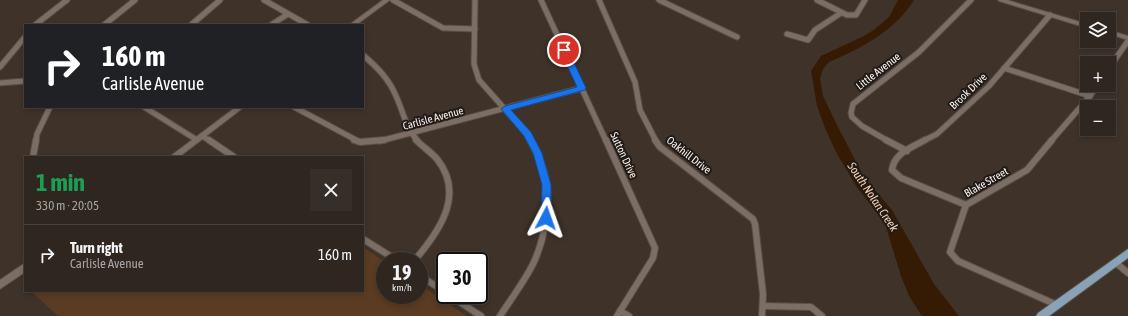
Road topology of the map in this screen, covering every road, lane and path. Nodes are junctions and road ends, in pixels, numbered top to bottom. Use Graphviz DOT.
graph roads {
  1 [pos="67,0"];
  2 [pos="135,0"];
  3 [pos="220,0"];
  4 [pos="264,0"];
  5 [pos="387,0"];
  6 [pos="393,0"];
  7 [pos="475,0"];
  8 [pos="540,0"];
  9 [pos="599,0"];
  10 [pos="659,0"];
  11 [pos="817,0"];
  12 [pos="865,0"];
  13 [pos="971,0"];
  14 [pos="1001,0"];
  15 [pos="841,13"];
  16 [pos="288,14"];
  17 [pos="1050,15"];
  18 [pos="35,24"];
  19 [pos="105,24"];
  20 [pos="192,24"];
  21 [pos="273,24"];
  22 [pos="306,24"];
  23 [pos="353,24"];
  24 [pos="1080,24"];
  25 [pos="475,29"];
  26 [pos="786,34"];
  27 [pos="1116,35"];
  28 [pos="736,37"];
  29 [pos="24,38"];
  30 [pos="1128,39"];
  31 [pos="364,57"];
  32 [pos="1116,57"];
  33 [pos="0,67"];
  34 [pos="1004,68"];
  35 [pos="24,81"];
  36 [pos="0,83"];
  37 [pos="582,88"];
  38 [pos="1093,92"];
  39 [pos="1090,96"];
  40 [pos="50,108"];
  41 [pos="146,108"];
  42 [pos="240,108"];
  43 [pos="296,108"];
  44 [pos="505,109"];
  45 [pos="411,134"];
  46 [pos="199,138"];
  47 [pos="907,151"];
  48 [pos="33,156"];
  49 [pos="175,156"];
  50 [pos="232,156"];
  51 [pos="966,206"];
  52 [pos="364,240"];
  53 [pos="384,252"];
  54 [pos="423,252"];
  55 [pos="1128,253"];
  56 [pos="1115,262"];
  57 [pos="24,268"];
  58 [pos="1128,273"];
  59 [pos="0,285"];
  60 [pos="463,304"];
  61 [pos="763,306"];
  62 [pos="1057,306"];
  63 [pos="619,314"];
  64 [pos="481,316"];
  65 [pos="500,316"];
  66 [pos="629,316"];
  67 [pos="762,316"];
  68 [pos="822,316"];
  69 [pos="1041,316"];
  1 -- 18 [label="street"];
  2 -- 19 [label="street"];
  3 -- 20 [label="street"];
  4 -- 16 [label="street"];
  5 -- 23 [label="street"];
  6 -- 25 [label="street"];
  7 -- 25 [label="street"];
  8 -- 37 [label="street, Sutton Drive"];
  9 -- 61 [label="street, Oakhill Drive"];
  10 -- 28 [label="street"];
  11 -- 15 [label="street"];
  12 -- 15 [label="street"];
  13 -- 47 [label="street, Little Avenue"];
  14 -- 17 [label="street"];
  15 -- 26 [label="street"];
  16 -- 21 [label="street"];
  16 -- 22 [label="street"];
  17 -- 24 [label="street"];
  17 -- 34 [label="street, Brook Drive"];
  25 -- 44 [label="street"];
  27 -- 30 [label="street"];
  29 -- 33 [label="street"];
  30 -- 32 [label="street"];
  31 -- 45 [label="street"];
  34 -- 39 [label="street"];
  34 -- 47 [label="street, Brook Drive"];
  35 -- 36 [label="street"];
  37 -- 44 [label="street, Carlisle Avenue"];
  37 -- 63 [label="street, Sutton Drive"];
  38 -- 39 [label="street, Blake Street"];
  39 -- 51 [label="street, Blake Street"];
  40 -- 48 [label="street"];
  41 -- 46 [label="street"];
  42 -- 46 [label="street"];
  43 -- 45 [label="street, Carlisle Avenue"];
  44 -- 45 [label="street, Carlisle Avenue"];
  44 -- 65 [label="street"];
  45 -- 54 [label="street"];
  46 -- 49 [label="street"];
  46 -- 50 [label="street"];
  47 -- 51 [label="street, Brook Drive"];
  51 -- 62 [label="street, Blake Street"];
  52 -- 53 [label="street"];
  55 -- 56 [label="main road"];
  56 -- 58 [label="street"];
  56 -- 62 [label="main road"];
  57 -- 59 [label="street"];
  60 -- 64 [label="street"];
  61 -- 67 [label="street, Oakhill Drive"];
  61 -- 68 [label="street"];
  62 -- 69 [label="main road"];
  63 -- 66 [label="street"];
}
